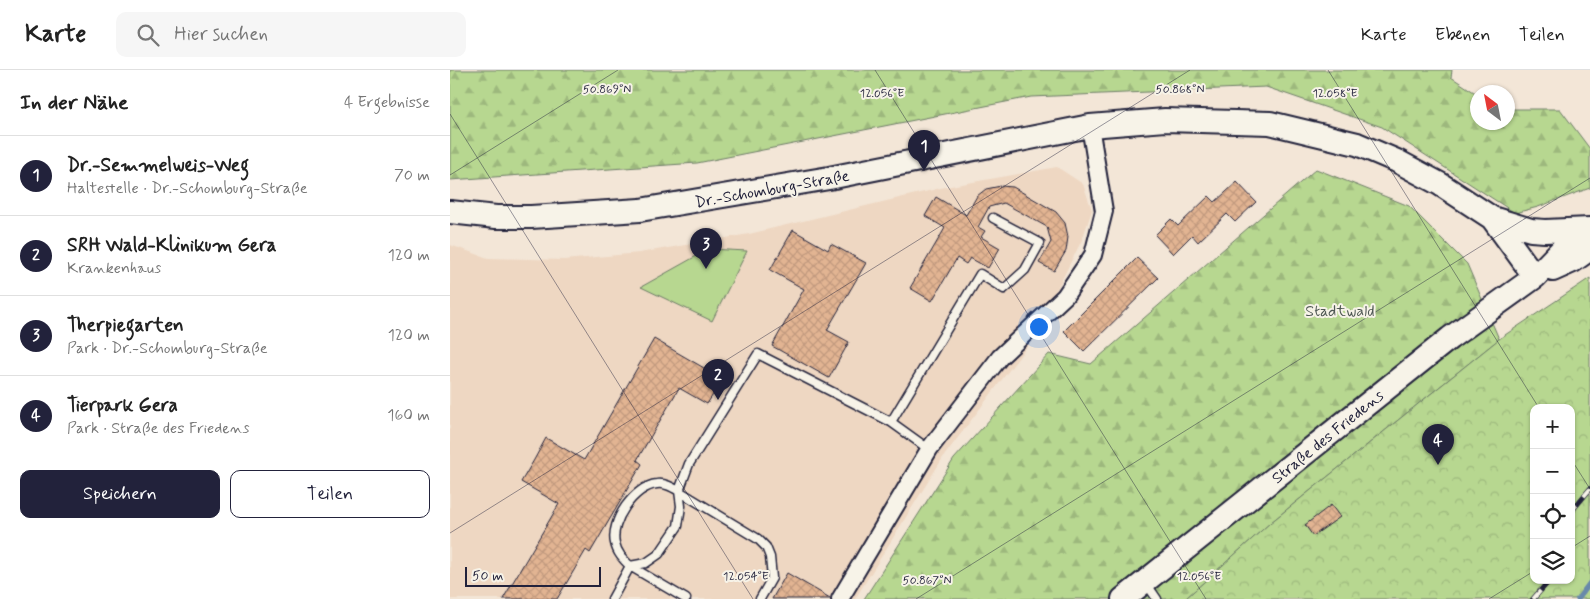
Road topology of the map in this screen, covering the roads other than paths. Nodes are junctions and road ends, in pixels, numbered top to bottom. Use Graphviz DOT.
graph roads {
  1 [pos="1090,126"];
  2 [pos="450,212"];
  3 [pos="993,218"];
  4 [pos="1492,218"];
  5 [pos="1590,229"];
  6 [pos="1590,249"];
  7 [pos="1536,277"];
  8 [pos="891,422"];
  9 [pos="930,448"];
  10 [pos="679,491"];
  11 [pos="630,566"];
  12 [pos="1151,590"];
  13 [pos="612,599"];
  14 [pos="686,599"];
  15 [pos="760,599"];
  16 [pos="840,599"];
  17 [pos="1123,599"];
  1 -- 2 [label="street, Dr.-Schomburg-Straße"];
  1 -- 4 [label="street, Dr.-Schomburg-Straße"];
  1 -- 9 [label="street"];
  3 -- 8 [label="lane"];
  4 -- 5 [label="street"];
  4 -- 7 [label="street, Dr.-Schomburg-Straße"];
  5 -- 7 [label="street, Straße des Friedens"];
  6 -- 7 [label="street, Straße des Friedens"];
  7 -- 12 [label="street, Straße des Friedens"];
  8 -- 9 [label="lane"];
  8 -- 10 [label="lane"];
  9 -- 16 [label="street"];
  10 -- 11 [label="lane"];
  10 -- 11 [label="lane"];
  10 -- 15 [label="lane"];
  11 -- 13 [label="lane"];
  11 -- 14 [label="lane"];
  12 -- 17 [label="street, Straße des Friedens"];
}
